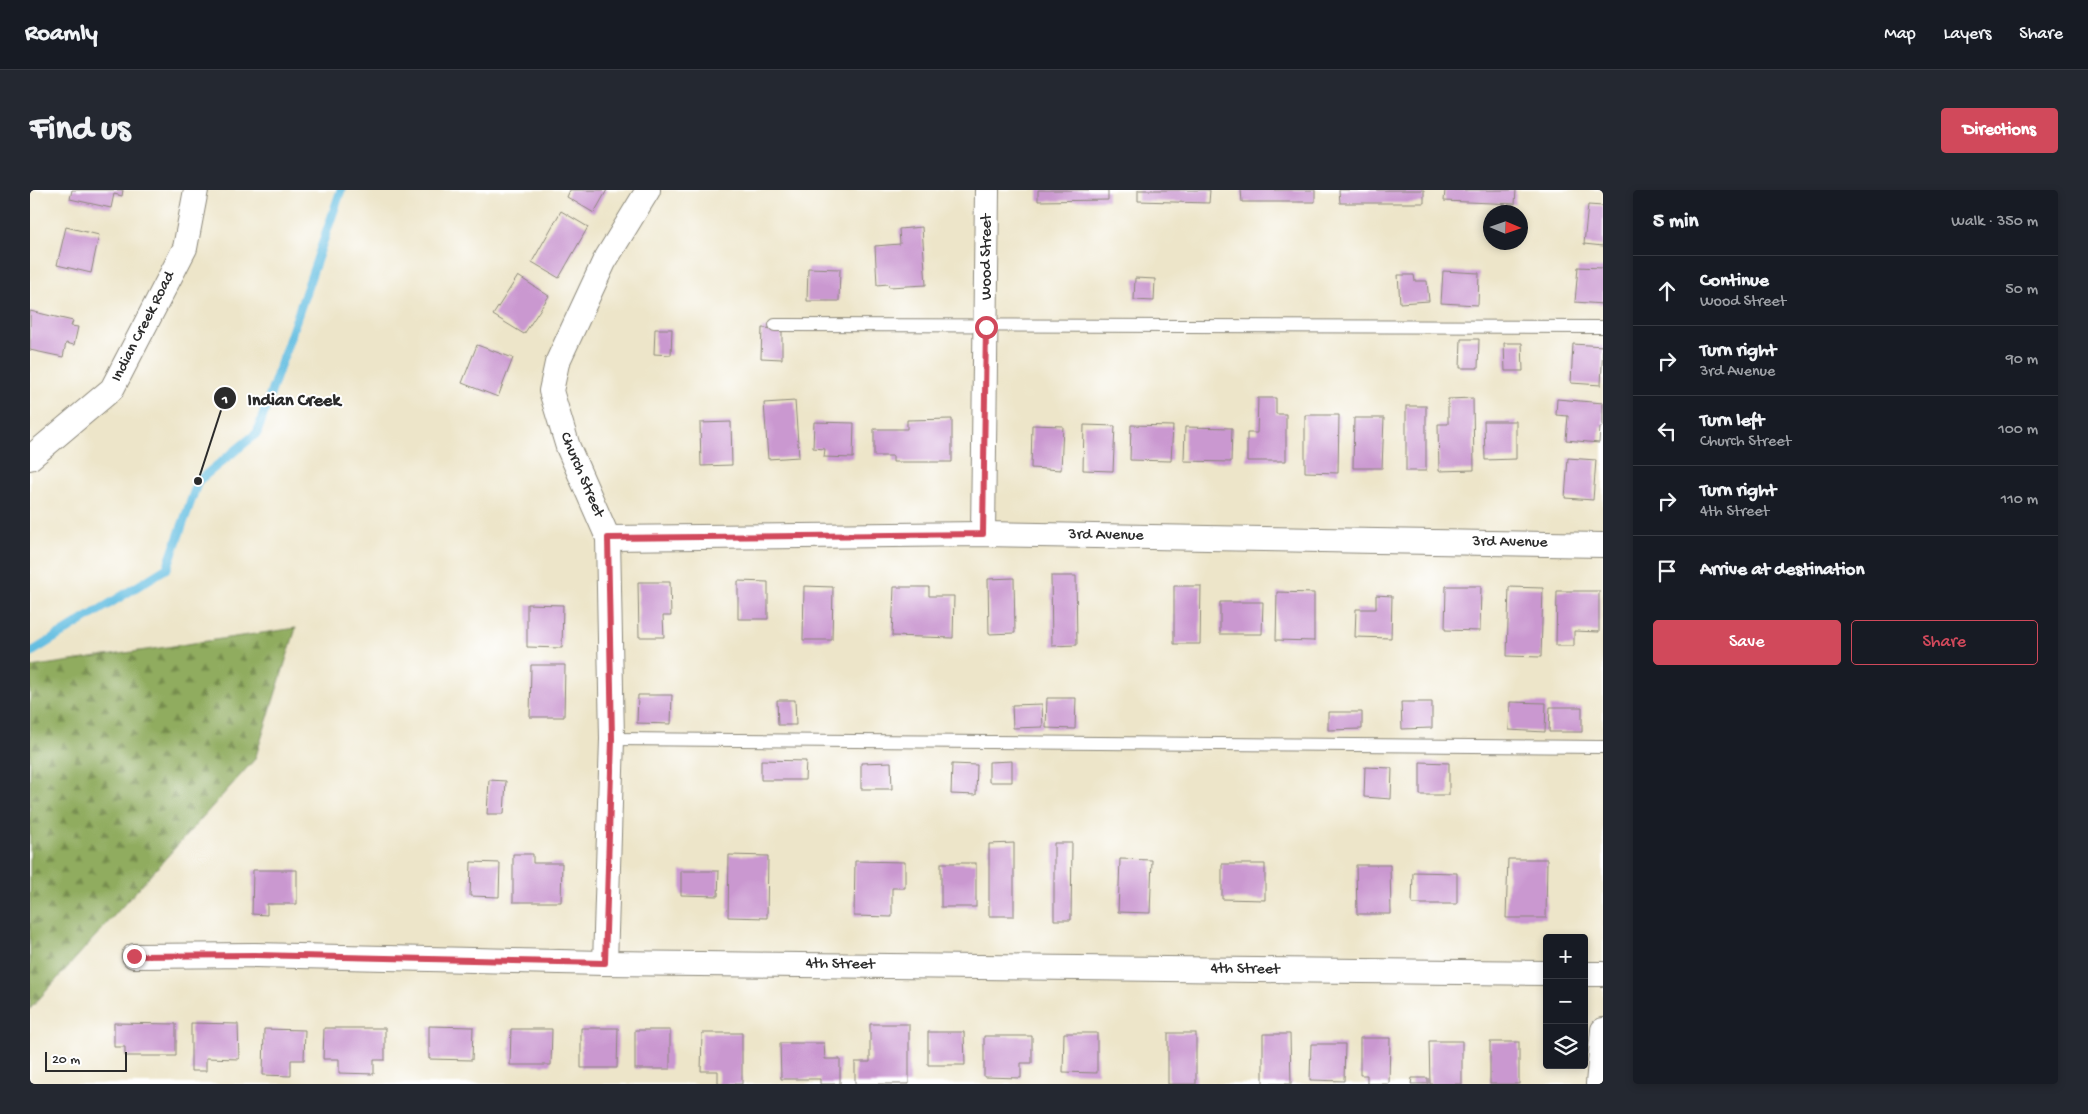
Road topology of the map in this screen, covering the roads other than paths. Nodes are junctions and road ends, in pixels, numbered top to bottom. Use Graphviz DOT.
graph roads {
  1 [pos="196,190"];
  2 [pos="648,190"];
  3 [pos="988,190"];
  4 [pos="775,325"];
  5 [pos="986,327"];
  6 [pos="1603,328"];
  7 [pos="30,458"];
  8 [pos="983,534"];
  9 [pos="608,538"];
  10 [pos="1603,545"];
  11 [pos="612,739"];
  12 [pos="1603,746"];
  13 [pos="134,956"];
  14 [pos="605,963"];
  15 [pos="1543,973"];
  16 [pos="1588,974"];
  17 [pos="1603,974"];
  18 [pos="1603,1030"];
  19 [pos="1598,1084"];
  1 -- 7 [label="street, Indian Creek Road"];
  2 -- 9 [label="street, Church Street"];
  3 -- 5 [label="street, Wood Street"];
  4 -- 5 [label="lane"];
  5 -- 6 [label="lane"];
  5 -- 8 [label="street, Wood Street"];
  8 -- 9 [label="street, 3rd Avenue"];
  8 -- 10 [label="street, 3rd Avenue"];
  9 -- 11 [label="street, Church Street"];
  11 -- 12 [label="lane"];
  11 -- 14 [label="street, Church Street"];
  13 -- 14 [label="street, 4th Street"];
  14 -- 15 [label="street, 4th Street"];
  16 -- 17 [label="street"];
  18 -- 19 [label="street"];
}
